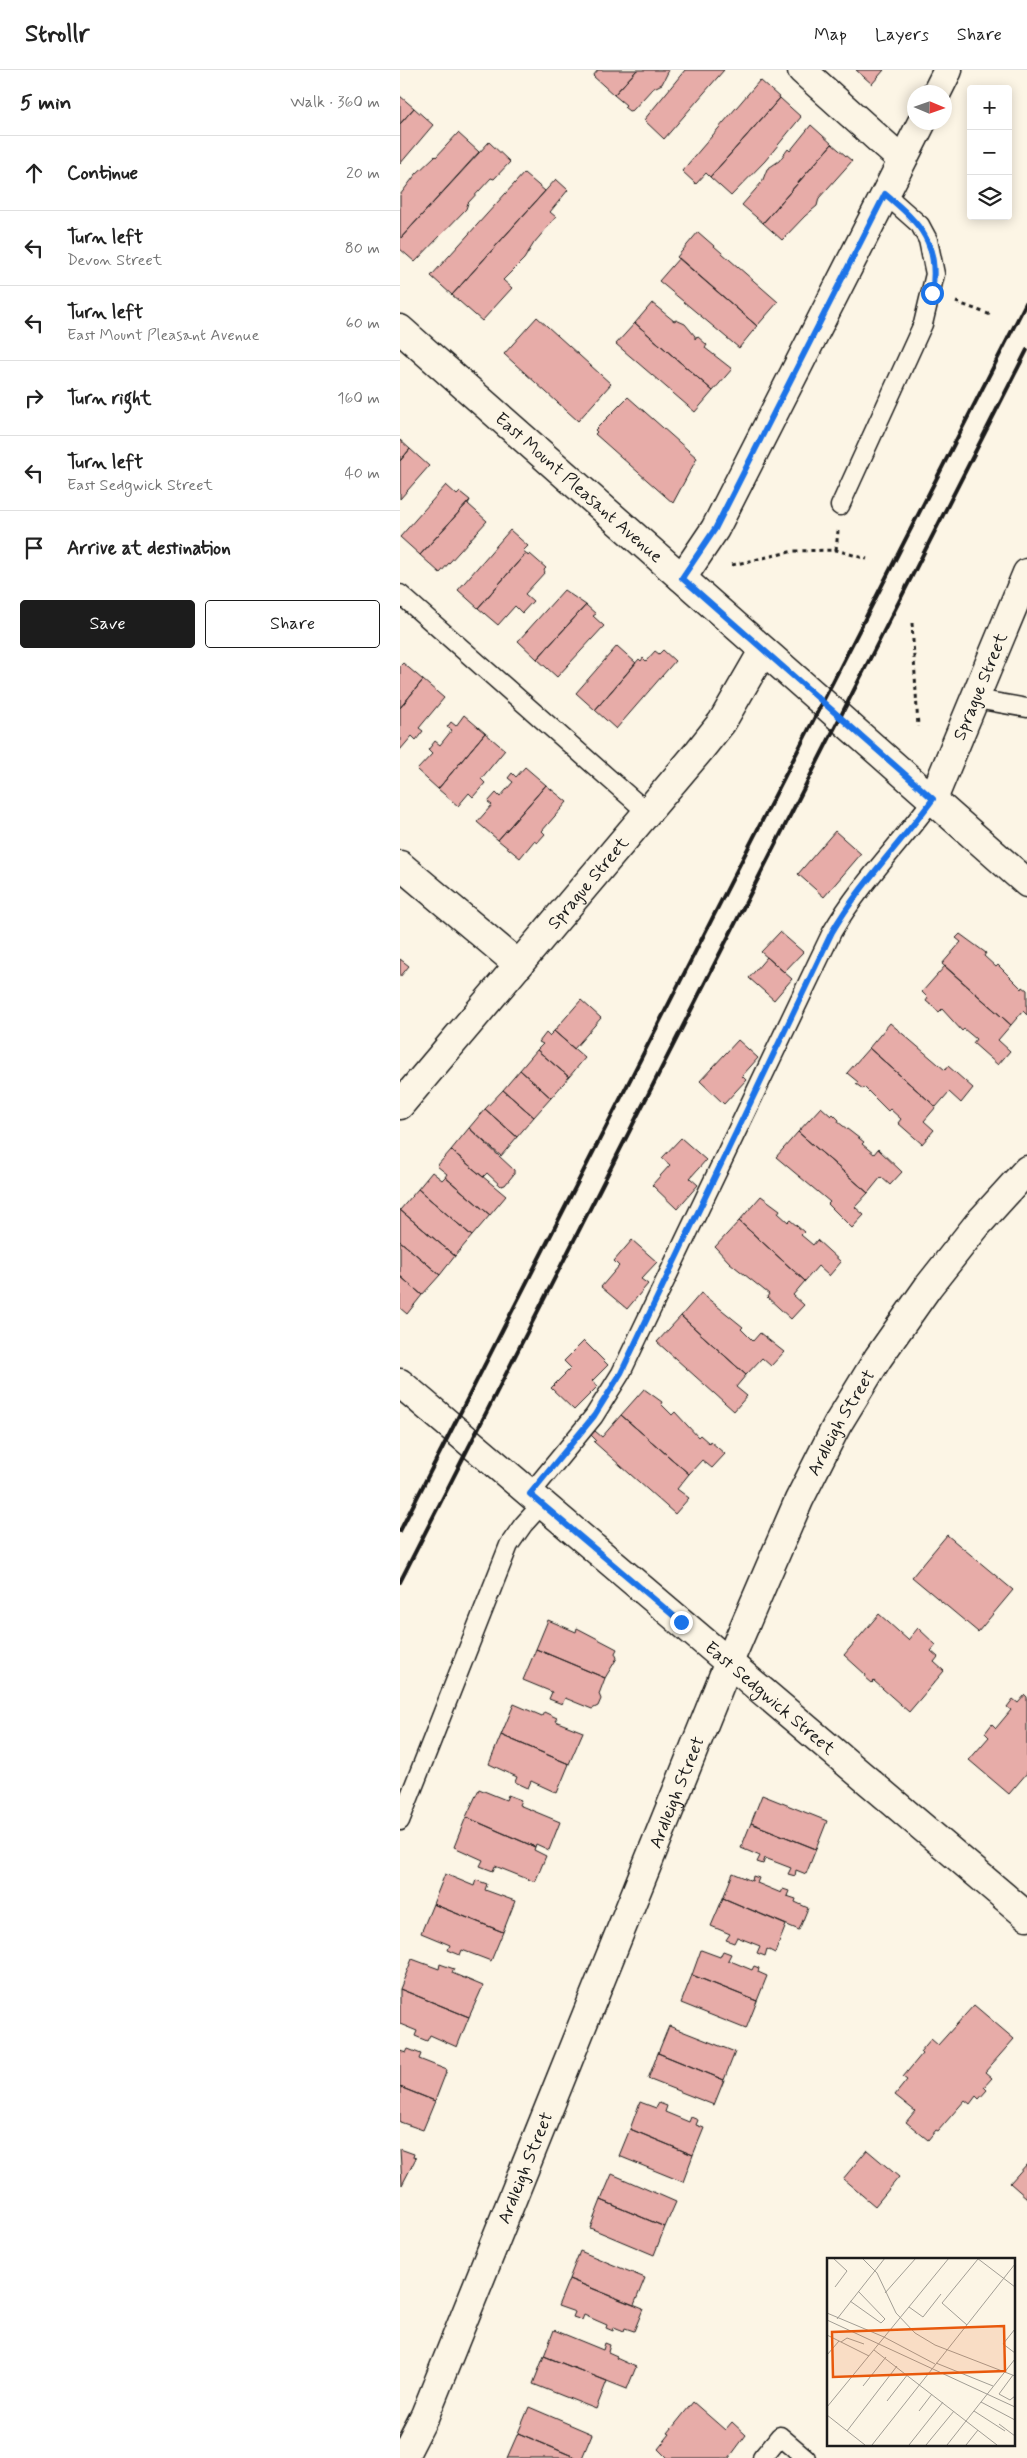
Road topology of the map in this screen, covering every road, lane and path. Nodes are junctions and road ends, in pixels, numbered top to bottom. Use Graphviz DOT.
graph roads {
  1 [pos="802,70"];
  2 [pos="948,70"];
  3 [pos="940,85"];
  4 [pos="918,130"];
  5 [pos="902,160"];
  6 [pos="885,194"];
  7 [pos="932,293"];
  8 [pos="991,316"];
  9 [pos="400,329"];
  10 [pos="840,506"];
  11 [pos="867,559"];
  12 [pos="732,566"];
  13 [pos="1027,573"];
  14 [pos="682,578"];
  15 [pos="400,594"];
  16 [pos="912,623"];
  17 [pos="763,651"];
  18 [pos="976,699"];
  19 [pos="1027,708"];
  20 [pos="918,728"];
  21 [pos="933,799"];
  22 [pos="648,813"];
  23 [pos="400,865"];
  24 [pos="1027,883"];
  25 [pos="519,965"];
  26 [pos="401,1103"];
  27 [pos="1027,1170"];
  28 [pos="400,1383"];
  29 [pos="536,1499"];
  30 [pos="729,1662"];
  31 [pos="400,1821"];
  32 [pos="1027,1916"];
  33 [pos="404,2456"];
  34 [pos="762,2458"];
  35 [pos="806,2458"];
  1 -- 5 [label="street"];
  2 -- 3 [label="street"];
  4 -- 5 [label="street"];
  5 -- 6 [label="street"];
  6 -- 7 [label="lane"];
  6 -- 14 [label="street"];
  7 -- 8 [label="path"];
  7 -- 10 [label="lane"];
  9 -- 14 [label="street, East Mount Pleasant Avenue"];
  11 -- 12 [label="path"];
  13 -- 18 [label="street, Sprague Street"];
  14 -- 17 [label="street, East Mount Pleasant Avenue"];
  15 -- 22 [label="lane"];
  16 -- 20 [label="path"];
  17 -- 21 [label="street, East Mount Pleasant Avenue"];
  17 -- 22 [label="street, Sprague Street"];
  18 -- 19 [label="lane"];
  18 -- 21 [label="street, Sprague Street"];
  21 -- 24 [label="street, East Mount Pleasant Avenue"];
  21 -- 29 [label="lane"];
  22 -- 25 [label="street, Sprague Street"];
  23 -- 25 [label="street"];
  25 -- 26 [label="street, Sprague Street"];
  27 -- 30 [label="street, Ardleigh Street"];
  28 -- 29 [label="street, East Sedgwick Street"];
  29 -- 30 [label="street, East Sedgwick Street"];
  29 -- 31 [label="lane"];
  30 -- 32 [label="street, East Sedgwick Street"];
  30 -- 33 [label="street, Ardleigh Street"];
  34 -- 35 [label="lane"];
}
